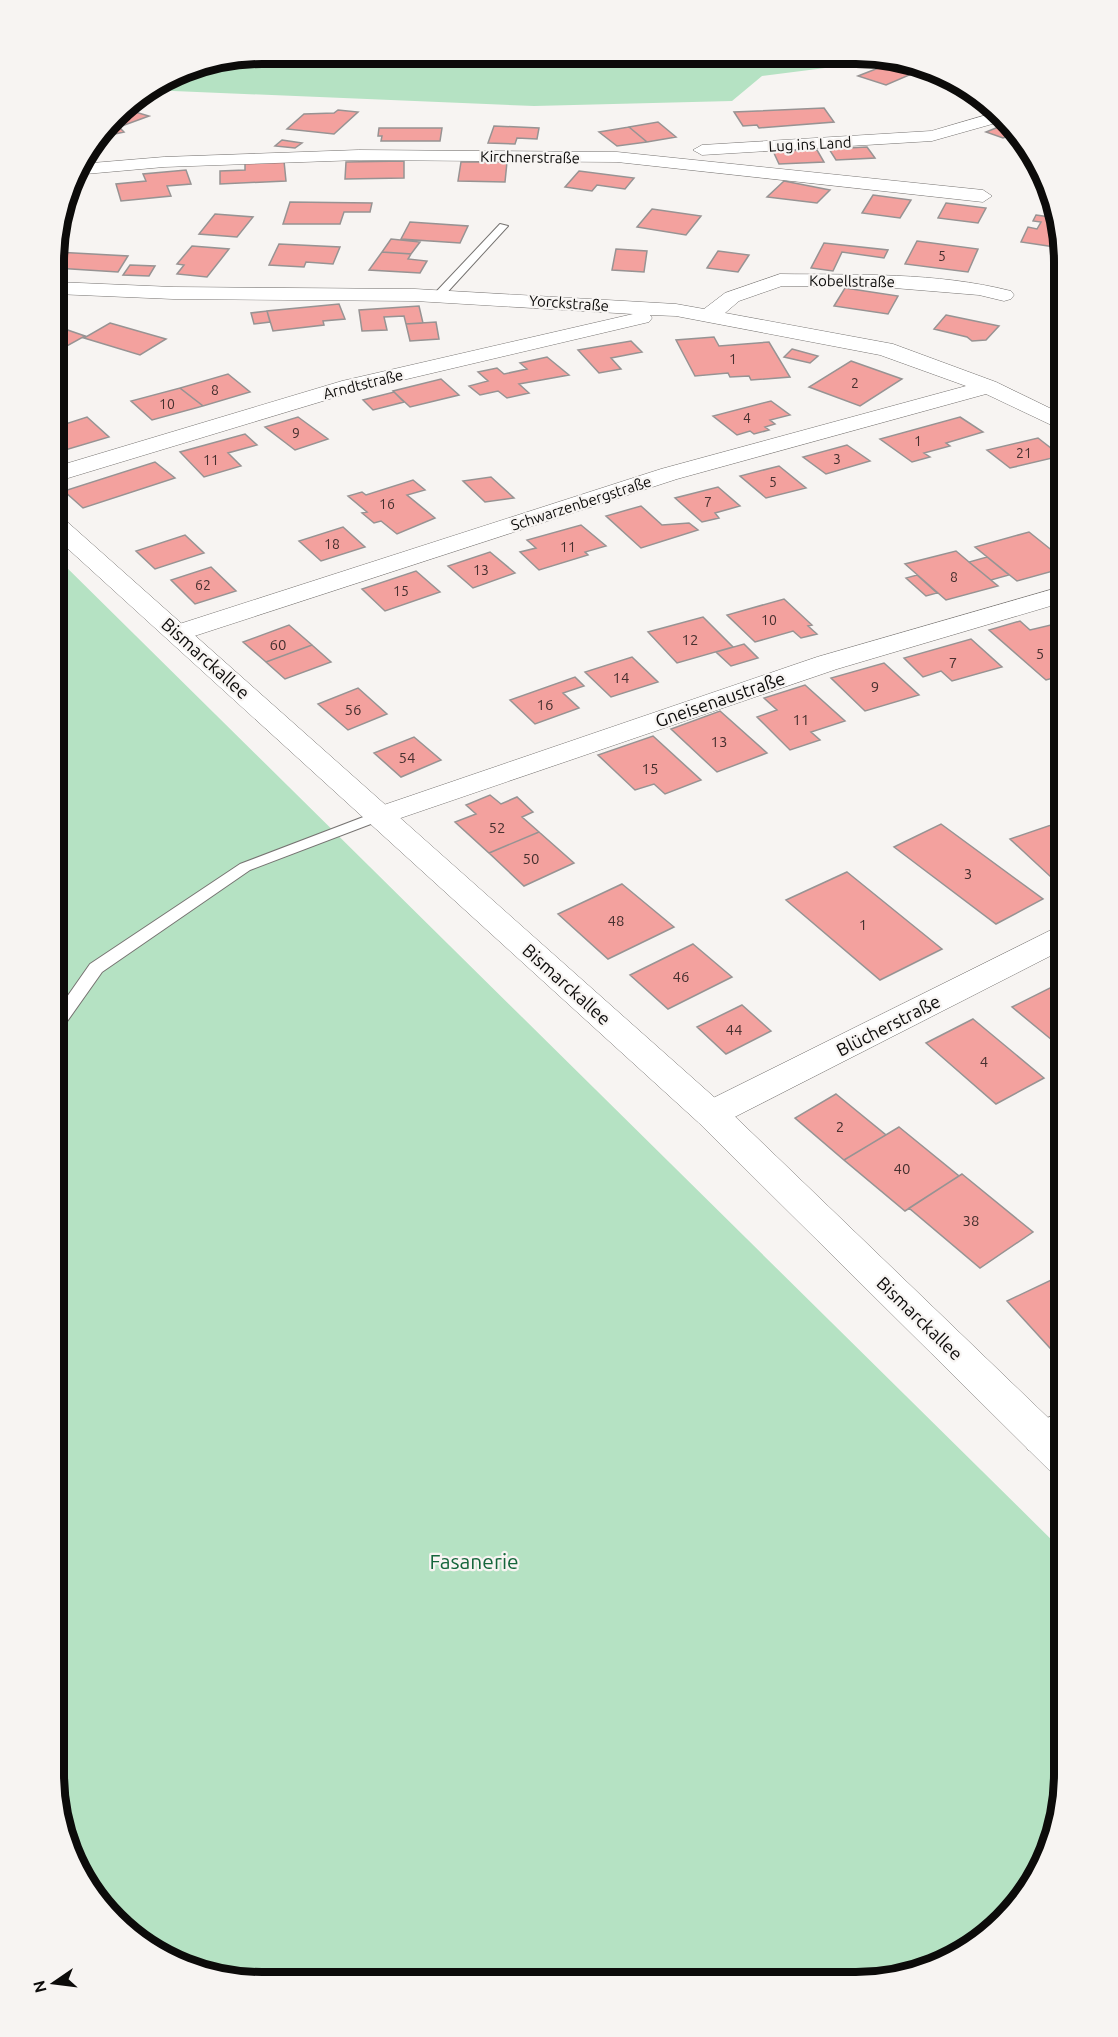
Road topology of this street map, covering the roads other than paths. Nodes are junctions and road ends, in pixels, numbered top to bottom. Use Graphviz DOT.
graph roads {
  1 [pos="991,119"];
  2 [pos="617,158"];
  3 [pos="88,169"];
  4 [pos="983,196"];
  5 [pos="503,226"];
  6 [pos="64,288"];
  7 [pos="1004,295"];
  8 [pos="438,296"];
  9 [pos="676,310"];
  10 [pos="709,315"];
  11 [pos="988,387"];
  12 [pos="1054,419"];
  13 [pos="64,473"];
  14 [pos="64,532"];
  15 [pos="1054,597"];
  16 [pos="179,633"];
  17 [pos="380,816"];
  18 [pos="1054,941"];
  19 [pos="64,1013"];
  20 [pos="711,1114"];
  21 [pos="1053,1438"];
  1 -- 2 [label="street, Lug ins Land"];
  2 -- 3 [label="street, Kirchnerstraße"];
  2 -- 4 [label="street, Kirchnerstraße"];
  5 -- 8 [label="lane"];
  6 -- 8 [label="street, Yorckstraße"];
  7 -- 10 [label="street, Kobellstraße"];
  8 -- 9 [label="street, Yorckstraße"];
  9 -- 10 [label="street, Yorckstraße"];
  9 -- 13 [label="street, Arndtstraße"];
  10 -- 11 [label="street, Yorckstraße"];
  11 -- 12 [label="street, Yorckstraße"];
  11 -- 16 [label="street, Schwarzenbergstraße"];
  14 -- 16 [label="street, Bismarckallee"];
  15 -- 17 [label="street, Gneisenaustraße"];
  16 -- 17 [label="street, Bismarckallee"];
  17 -- 19 [label="lane"];
  17 -- 20 [label="street, Bismarckallee"];
  18 -- 20 [label="street, Blücherstraße"];
  20 -- 21 [label="street, Bismarckallee"];
}
